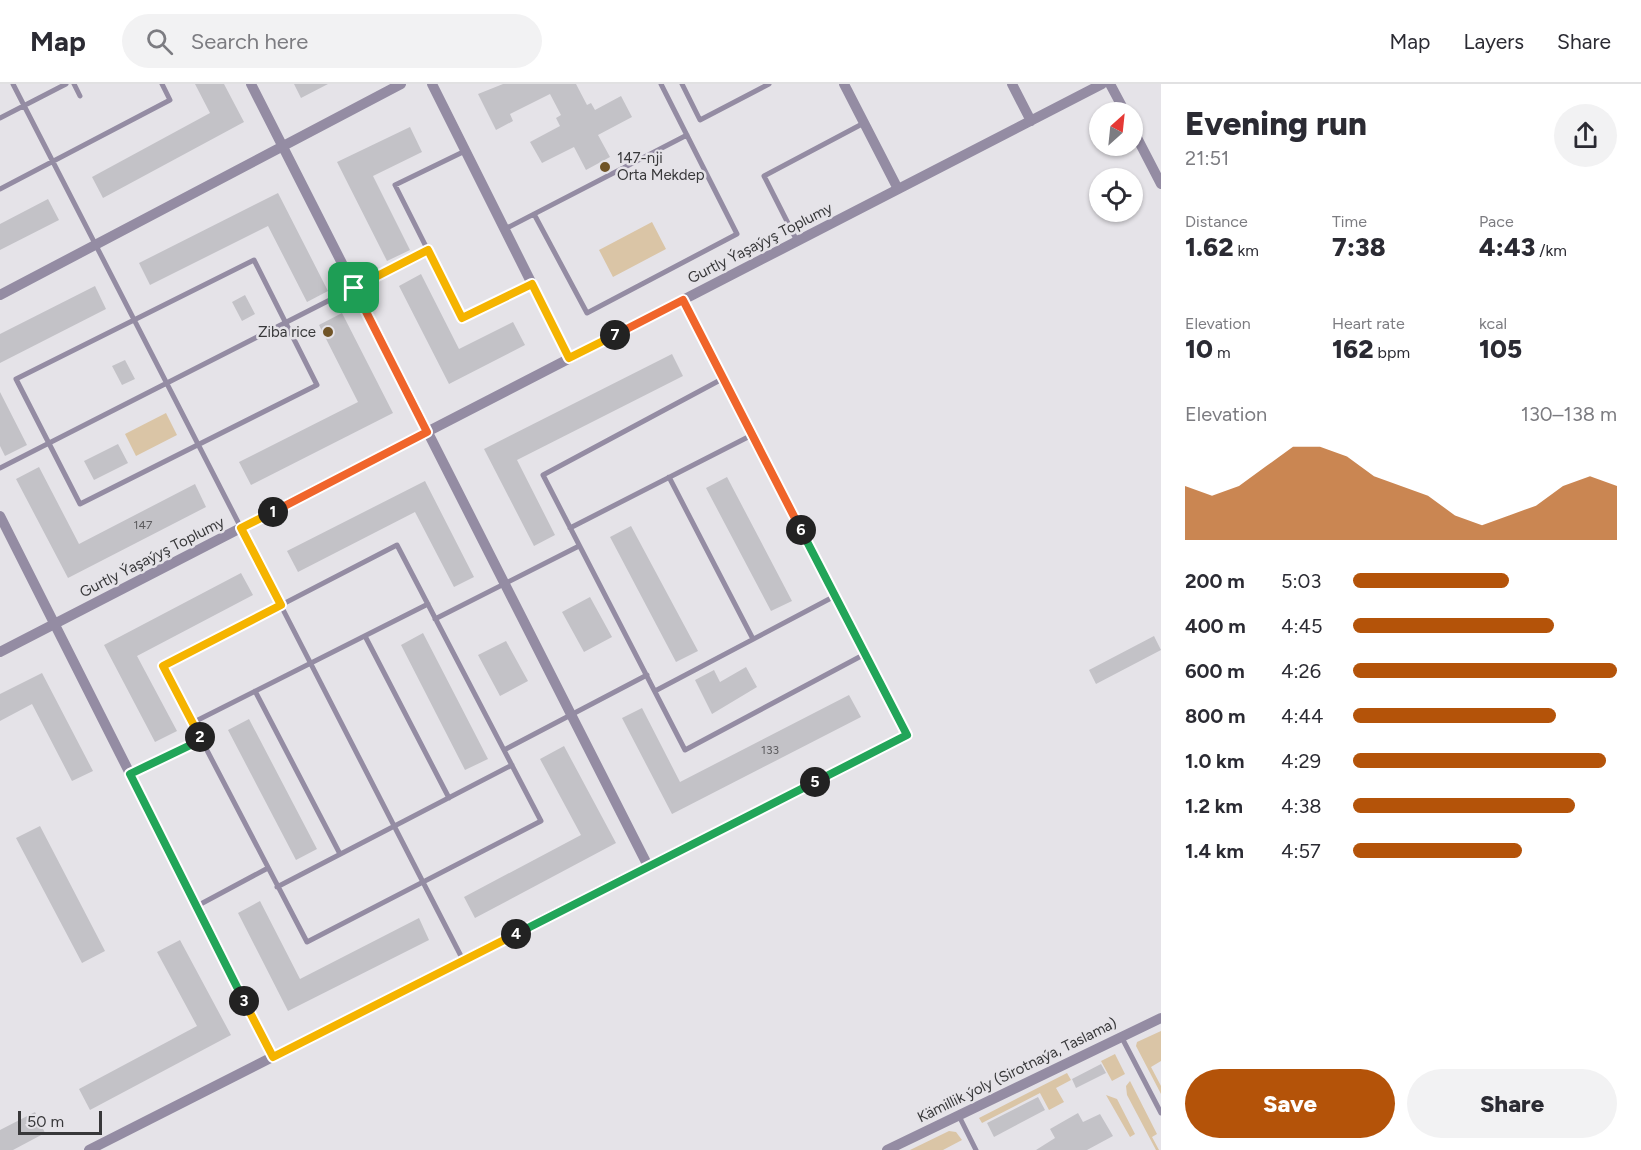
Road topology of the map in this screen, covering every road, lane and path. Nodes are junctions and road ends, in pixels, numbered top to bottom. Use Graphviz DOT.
graph roads {
  1 [pos="13,84"];
  2 [pos="66,84"];
  3 [pos="74,84"];
  4 [pos="162,84"];
  5 [pos="250,84"];
  6 [pos="401,84"];
  7 [pos="432,84"];
  8 [pos="661,84"];
  9 [pos="682,84"];
  10 [pos="769,84"];
  11 [pos="844,84"];
  12 [pos="1012,84"];
  13 [pos="1102,84"];
  14 [pos="1110,84"];
  15 [pos="80,96"];
  16 [pos="1120,102"];
  17 [pos="24,105"];
  18 [pos="0,118"];
  19 [pos="1031,122"];
  20 [pos="864,123"];
  21 [pos="687,135"];
  22 [pos="282,147"];
  23 [pos="1143,149"];
  24 [pos="465,151"];
  25 [pos="53,161"];
  26 [pos="1161,184"];
  27 [pos="0,189"];
  28 [pos="898,189"];
  29 [pos="534,214"];
  30 [pos="505,229"];
  31 [pos="797,241"];
  32 [pos="96,244"];
  33 [pos="428,250"];
  34 [pos="532,284"];
  35 [pos="354,288"];
  36 [pos="0,295"];
  37 [pos="683,300"];
  38 [pos="135,320"];
  39 [pos="285,323"];
  40 [pos="569,358"];
  41 [pos="724,378"];
  42 [pos="167,384"];
  43 [pos="427,432"];
  44 [pos="752,435"];
  45 [pos="49,444"];
  46 [pos="198,445"];
  47 [pos="0,468"];
  48 [pos="669,477"];
  49 [pos="0,516"];
  50 [pos="241,528"];
  51 [pos="570,528"];
  52 [pos="579,546"];
  53 [pos="505,584"];
  54 [pos="835,596"];
  55 [pos="428,604"];
  56 [pos="281,605"];
  57 [pos="435,619"];
  58 [pos="54,624"];
  59 [pos="365,636"];
  60 [pos="753,639"];
  61 [pos="0,652"];
  62 [pos="866,654"];
  63 [pos="310,663"];
  64 [pos="646,675"];
  65 [pos="255,691"];
  66 [pos="655,691"];
  67 [pos="571,714"];
  68 [pos="192,723"];
  69 [pos="201,740"];
  70 [pos="504,750"];
  71 [pos="512,765"];
  72 [pos="130,774"];
  73 [pos="448,798"];
  74 [pos="394,826"];
  75 [pos="340,854"];
  76 [pos="648,866"];
  77 [pos="268,868"];
  78 [pos="423,882"];
  79 [pos="278,887"];
  80 [pos="196,906"];
  81 [pos="463,960"];
  82 [pos="1161,1018"];
  83 [pos="1121,1036"];
  84 [pos="273,1057"];
  85 [pos="1161,1113"];
  86 [pos="958,1116"];
  87 [pos="89,1150"];
  88 [pos="887,1150"];
  89 [pos="976,1150"];
  1 -- 17 [label="lane"];
  2 -- 17 [label="lane"];
  3 -- 15 [label="lane"];
  4 -- 25 [label="lane"];
  5 -- 22 [label="street"];
  6 -- 22 [label="street"];
  7 -- 24 [label="street"];
  8 -- 21 [label="lane"];
  9 -- 10 [label="lane"];
  11 -- 20 [label="street"];
  12 -- 19 [label="street"];
  13 -- 19 [label="street, Gurtly Ýaşaýyş Toplumy"];
  14 -- 16 [label="street"];
  17 -- 18 [label="lane"];
  17 -- 25 [label="lane"];
  19 -- 28 [label="street, Gurtly Ýaşaýyş Toplumy"];
  20 -- 28 [label="street"];
  20 -- 31 [label="lane"];
  21 -- 29 [label="lane"];
  21 -- 29 [label="lane"];
  22 -- 32 [label="street"];
  22 -- 35 [label="street"];
  23 -- 26 [label="street"];
  24 -- 30 [label="street"];
  24 -- 33 [label="lane"];
  25 -- 27 [label="lane"];
  25 -- 32 [label="lane"];
  28 -- 31 [label="street, Gurtly Ýaşaýyş Toplumy"];
  29 -- 30 [label="lane"];
  30 -- 34 [label="street"];
  31 -- 37 [label="street, Gurtly Ýaşaýyş Toplumy"];
  32 -- 36 [label="street"];
  32 -- 38 [label="lane"];
  33 -- 34 [label="lane"];
  33 -- 35 [label="lane"];
  34 -- 40 [label="street"];
  35 -- 39 [label="lane"];
  35 -- 43 [label="street"];
  37 -- 40 [label="street, Gurtly Ýaşaýyş Toplumy"];
  37 -- 41 [label="street"];
  38 -- 39 [label="lane"];
  38 -- 42 [label="lane"];
  38 -- 45 [label="lane"];
  39 -- 42 [label="lane"];
  39 -- 46 [label="lane"];
  40 -- 43 [label="street, Gurtly Ýaşaýyş Toplumy"];
  41 -- 44 [label="street"];
  41 -- 51 [label="lane"];
  42 -- 45 [label="lane"];
  42 -- 46 [label="lane"];
  43 -- 50 [label="street, Gurtly Ýaşaýyş Toplumy"];
  43 -- 53 [label="street"];
  44 -- 48 [label="lane"];
  44 -- 54 [label="street"];
  45 -- 46 [label="lane"];
  45 -- 47 [label="lane"];
  46 -- 50 [label="lane"];
  48 -- 51 [label="lane"];
  48 -- 60 [label="lane"];
  49 -- 58 [label="street"];
  50 -- 56 [label="lane"];
  50 -- 58 [label="street, Gurtly Ýaşaýyş Toplumy"];
  51 -- 52 [label="lane"];
  52 -- 53 [label="lane"];
  52 -- 64 [label="lane"];
  53 -- 57 [label="lane"];
  53 -- 67 [label="street"];
  54 -- 60 [label="lane"];
  54 -- 62 [label="street"];
  55 -- 56 [label="lane"];
  55 -- 57 [label="lane"];
  55 -- 59 [label="lane"];
  56 -- 63 [label="lane"];
  56 -- 68 [label="lane"];
  57 -- 70 [label="lane"];
  58 -- 61 [label="street, Gurtly Ýaşaýyş Toplumy"];
  58 -- 72 [label="street"];
  59 -- 63 [label="lane"];
  59 -- 73 [label="lane"];
  60 -- 66 [label="lane"];
  62 -- 66 [label="lane"];
  62 -- 76 [label="street"];
  63 -- 65 [label="lane"];
  63 -- 74 [label="lane"];
  64 -- 66 [label="lane"];
  64 -- 67 [label="lane"];
  65 -- 68 [label="lane"];
  65 -- 75 [label="lane"];
  67 -- 70 [label="lane"];
  67 -- 76 [label="street"];
  68 -- 69 [label="lane"];
  69 -- 72 [label="lane"];
  69 -- 77 [label="lane"];
  70 -- 71 [label="lane"];
  71 -- 73 [label="lane"];
  71 -- 78 [label="lane"];
  72 -- 80 [label="street"];
  73 -- 74 [label="lane"];
  74 -- 75 [label="lane"];
  74 -- 78 [label="lane"];
  75 -- 79 [label="lane"];
  76 -- 81 [label="street"];
  77 -- 79 [label="lane"];
  77 -- 80 [label="lane"];
  78 -- 79 [label="lane"];
  78 -- 81 [label="lane"];
  80 -- 84 [label="street"];
  81 -- 84 [label="street"];
  82 -- 83 [label="street, Kämillik ýoly (Sirotnaýa, Taslama)"];
  83 -- 85 [label="lane"];
  83 -- 86 [label="street, Kämillik ýoly (Sirotnaýa, Taslama)"];
  84 -- 87 [label="street"];
  86 -- 88 [label="street, Kämillik ýoly (Sirotnaýa, Taslama)"];
  86 -- 89 [label="lane"];
}
